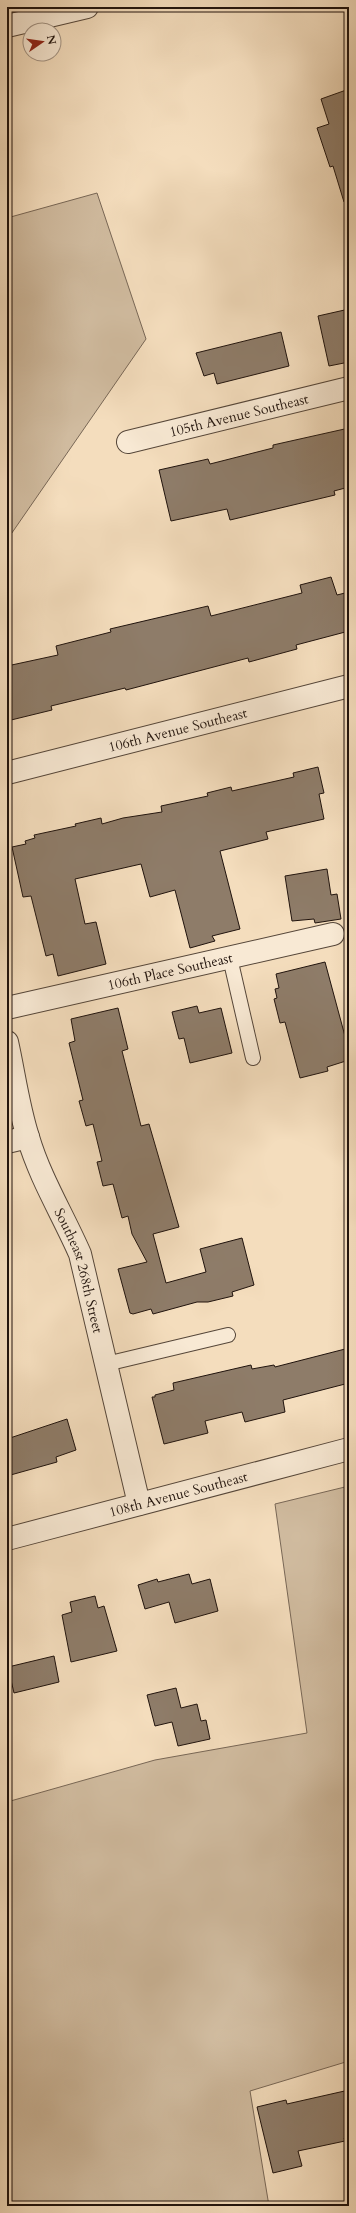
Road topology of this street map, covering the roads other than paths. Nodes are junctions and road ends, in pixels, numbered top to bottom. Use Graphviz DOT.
graph roads {
  1 [pos="87,7"];
  2 [pos="7,26"];
  3 [pos="349,388"];
  4 [pos="128,442"];
  5 [pos="349,686"];
  6 [pos="7,773"];
  7 [pos="333,934"];
  8 [pos="230,958"];
  9 [pos="7,1008"];
  10 [pos="7,1042"];
  11 [pos="253,1058"];
  12 [pos="28,1137"];
  13 [pos="7,1142"];
  14 [pos="228,1335"];
  15 [pos="106,1364"];
  16 [pos="349,1449"];
  17 [pos="139,1504"];
  18 [pos="7,1539"];
  1 -- 2 [label="street"];
  3 -- 4 [label="street, 105th Avenue Southeast"];
  5 -- 6 [label="street, 106th Avenue Southeast"];
  7 -- 8 [label="street, 106th Place Southeast"];
  8 -- 9 [label="street, 106th Place Southeast"];
  8 -- 11 [label="lane"];
  10 -- 12 [label="street, Southeast 268th Street"];
  12 -- 13 [label="street"];
  12 -- 15 [label="street, Southeast 268th Street"];
  14 -- 15 [label="lane"];
  15 -- 17 [label="street, Southeast 268th Street"];
  16 -- 17 [label="street, 108th Avenue Southeast"];
  17 -- 18 [label="street, 108th Avenue Southeast"];
}
